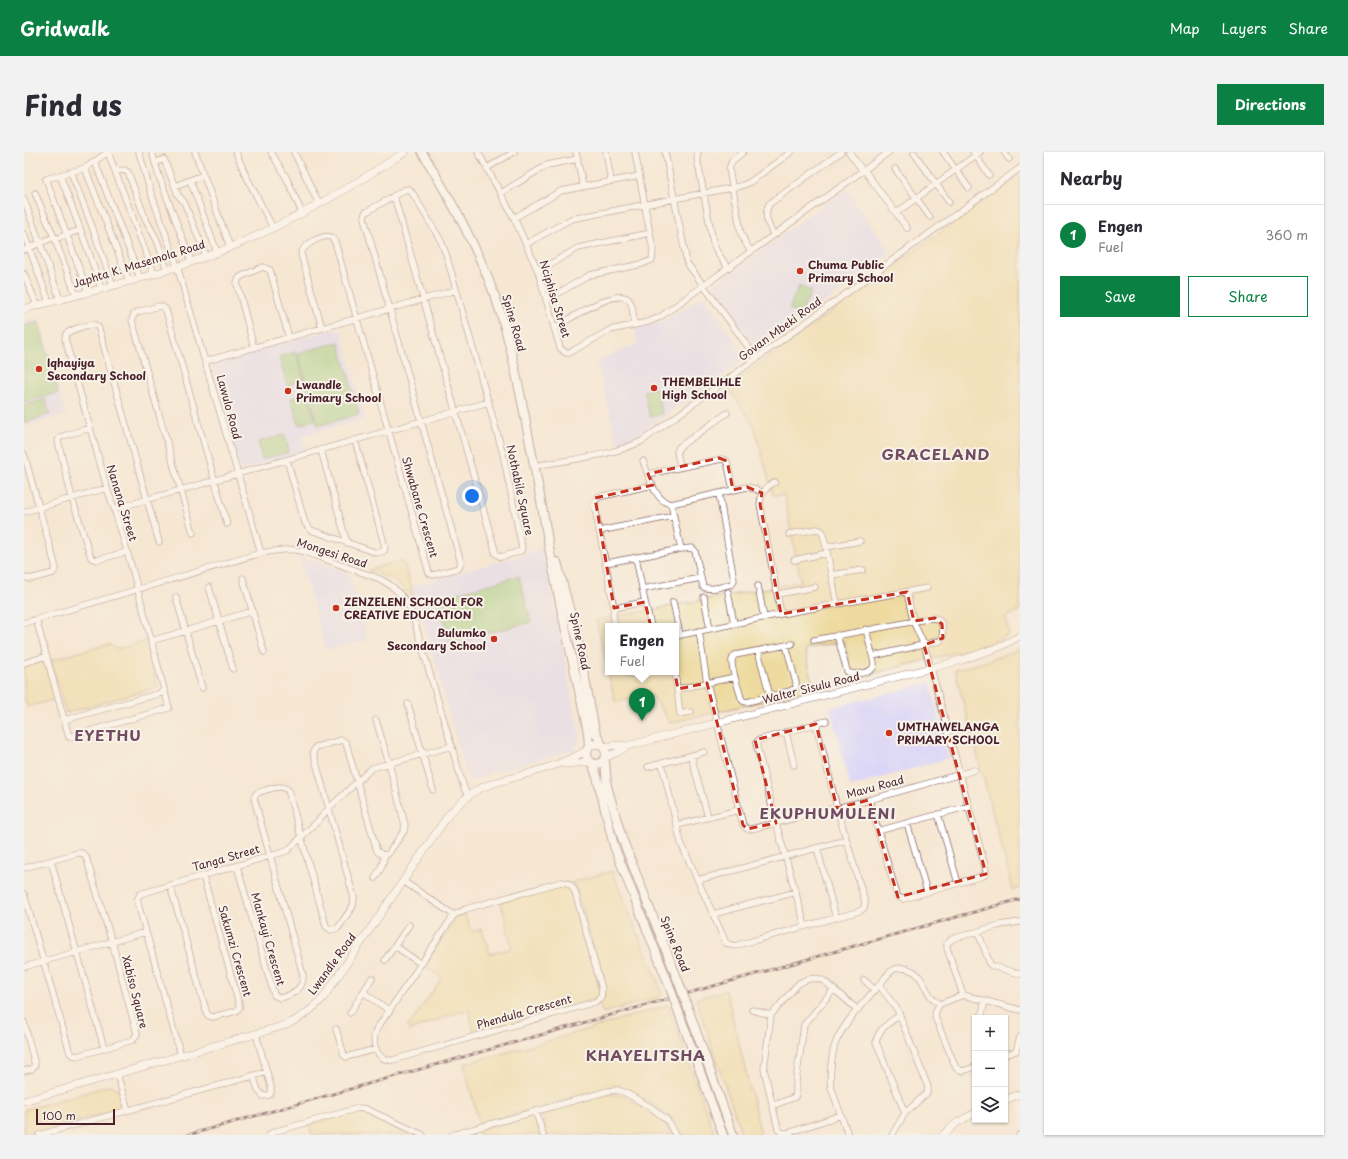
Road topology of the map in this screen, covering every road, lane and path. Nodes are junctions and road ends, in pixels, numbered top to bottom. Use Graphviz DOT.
graph roads {
  1 [pos="108,152"];
  2 [pos="139,152"];
  3 [pos="152,152"];
  4 [pos="195,152"];
  5 [pos="236,152"];
  6 [pos="271,152"];
  7 [pos="294,152"];
  8 [pos="405,152"];
  9 [pos="422,152"];
  10 [pos="478,152"];
  11 [pos="514,152"];
  12 [pos="576,152"];
  13 [pos="606,152"];
  14 [pos="635,152"];
  15 [pos="665,152"];
  16 [pos="698,152"];
  17 [pos="743,152"];
  18 [pos="791,152"];
  19 [pos="840,152"];
  20 [pos="849,152"];
  21 [pos="943,152"];
  22 [pos="1004,152"];
  23 [pos="886,153"];
  24 [pos="914,153"];
  25 [pos="976,153"];
  26 [pos="578,159"];
  27 [pos="1009,159"];
  28 [pos="95,162"];
  29 [pos="155,163"];
  30 [pos="85,168"];
  31 [pos="487,168"];
  32 [pos="1020,168"];
  33 [pos="895,169"];
  34 [pos="864,170"];
  35 [pos="956,170"];
  36 [pos="115,171"];
  37 [pos="71,172"];
  38 [pos="60,175"];
  39 [pos="203,175"];
  40 [pos="989,175"];
  41 [pos="639,176"];
  42 [pos="190,180"];
  43 [pos="611,181"];
  44 [pos="936,184"];
  45 [pos="175,186"];
  46 [pos="583,187"];
  47 [pos="732,188"];
  48 [pos="969,188"];
  49 [pos="35,193"];
  50 [pos="501,193"];
  51 [pos="704,193"];
  52 [pos="394,196"];
  53 [pos="916,198"];
  54 [pos="24,199"];
  55 [pos="674,199"];
  56 [pos="949,202"];
  57 [pos="319,204"];
  58 [pos="644,204"];
  59 [pos="302,213"];
  60 [pos="896,213"];
  61 [pos="930,216"];
  62 [pos="514,218"];
  63 [pos="273,228"];
  64 [pos="907,228"];
  65 [pos="80,230"];
  66 [pos="650,233"];
  67 [pos="24,234"];
  68 [pos="67,234"];
  69 [pos="774,235"];
  70 [pos="55,238"];
  71 [pos="41,242"];
  72 [pos="526,244"];
  73 [pos="230,247"];
  74 [pos="26,249"];
  75 [pos="217,252"];
  76 [pos="751,252"];
  77 [pos="206,256"];
  78 [pos="191,261"];
  79 [pos="178,266"];
  80 [pos="728,268"];
  81 [pos="167,270"];
  82 [pos="538,271"];
  83 [pos="24,274"];
  84 [pos="154,274"];
  85 [pos="140,278"];
  86 [pos="129,281"];
  87 [pos="113,285"];
  88 [pos="704,286"];
  89 [pos="101,288"];
  90 [pos="456,290"];
  91 [pos="88,292"];
  92 [pos="76,295"];
  93 [pos="60,299"];
  94 [pos="424,300"];
  95 [pos="546,300"];
  96 [pos="50,302"];
  97 [pos="37,305"];
  98 [pos="24,309"];
  99 [pos="390,309"];
  100 [pos="356,319"];
  101 [pos="634,324"];
  102 [pos="322,328"];
  103 [pos="554,328"];
  104 [pos="289,338"];
  105 [pos="254,348"];
  106 [pos="757,359"];
  107 [pos="206,361"];
  108 [pos="489,402"];
  109 [pos="455,412"];
  110 [pos="726,413"];
  111 [pos="421,422"];
  112 [pos="90,428"];
  113 [pos="388,431"];
  114 [pos="355,440"];
  115 [pos="321,450"];
  116 [pos="24,454"];
  117 [pos="287,460"];
  118 [pos="643,461"];
  119 [pos="535,466"];
  120 [pos="680,466"];
  121 [pos="237,474"];
  122 [pos="648,474"];
  123 [pos="214,481"];
  124 [pos="776,482"];
  125 [pos="653,485"];
  126 [pos="107,488"];
  127 [pos="181,490"];
  128 [pos="733,490"];
  129 [pos="762,493"];
  130 [pos="719,494"];
  131 [pos="72,498"];
  132 [pos="147,500"];
  133 [pos="671,504"];
  134 [pos="39,507"];
  135 [pos="114,509"];
  136 [pos="24,512"];
  137 [pos="544,515"];
  138 [pos="674,516"];
  139 [pos="227,524"];
  140 [pos="599,530"];
  141 [pos="193,533"];
  142 [pos="789,534"];
  143 [pos="860,541"];
  144 [pos="159,542"];
  145 [pos="347,543"];
  146 [pos="826,547"];
  147 [pos="681,549"];
  148 [pos="126,552"];
  149 [pos="261,553"];
  150 [pos="827,554"];
  151 [pos="636,558"];
  152 [pos="794,560"];
  153 [pos="606,563"];
  154 [pos="863,570"];
  155 [pos="831,575"];
  156 [pos="24,577"];
  157 [pos="243,578"];
  158 [pos="701,578"];
  159 [pos="758,586"];
  160 [pos="209,587"];
  161 [pos="815,587"];
  162 [pos="927,588"];
  163 [pos="642,589"];
  164 [pos="137,590"];
  165 [pos="728,592"];
  166 [pos="907,592"];
  167 [pos="778,594"];
  168 [pos="176,597"];
  169 [pos="704,597"];
  170 [pos="645,602"];
  171 [pos="673,602"];
  172 [pos="837,604"];
  173 [pos="614,608"];
  174 [pos="253,611"];
  175 [pos="781,614"];
  176 [pos="764,618"];
  177 [pos="36,619"];
  178 [pos="219,621"];
  179 [pos="913,621"];
  180 [pos="24,622"];
  181 [pos="614,623"];
  182 [pos="651,623"];
  183 [pos="676,623"];
  184 [pos="734,624"];
  185 [pos="710,629"];
  186 [pos="866,629"];
  187 [pos="186,630"];
  188 [pos="699,631"];
  189 [pos="679,635"];
  190 [pos="837,635"];
  191 [pos="1020,636"];
  192 [pos="814,640"];
  193 [pos="151,641"];
  194 [pos="1020,642"];
  195 [pos="924,645"];
  196 [pos="999,647"];
  197 [pos="758,651"];
  198 [pos="264,652"];
  199 [pos="46,656"];
  200 [pos="873,656"];
  201 [pos="24,663"];
  202 [pos="931,668"];
  203 [pos="233,669"];
  204 [pos="676,675"];
  205 [pos="735,677"];
  206 [pos="707,683"];
  207 [pos="202,688"];
  208 [pos="678,689"];
  209 [pos="165,692"];
  210 [pos="770,696"];
  211 [pos="408,704"];
  212 [pos="691,712"];
  213 [pos="64,720"];
  214 [pos="376,720"];
  215 [pos="826,721"];
  216 [pos="717,723"];
  217 [pos="816,724"];
  218 [pos="786,732"];
  219 [pos="452,746"];
  220 [pos="602,746"];
  221 [pos="627,746"];
  222 [pos="588,749"];
  223 [pos="704,752"];
  224 [pos="422,754"];
  225 [pos="692,756"];
  226 [pos="606,758"];
  227 [pos="590,762"];
  228 [pos="389,763"];
  229 [pos="662,764"];
  230 [pos="794,765"];
  231 [pos="550,766"];
  232 [pos="648,767"];
  233 [pos="975,770"];
  234 [pos="960,775"];
  235 [pos="357,782"];
  236 [pos="433,790"];
  237 [pos="468,796"];
  238 [pos="869,800"];
  239 [pos="968,806"];
  240 [pos="329,808"];
  241 [pos="837,808"];
  242 [pos="739,810"];
  243 [pos="938,814"];
  244 [pos="708,817"];
  245 [pos="776,823"];
  246 [pos="907,823"];
  247 [pos="677,824"];
  248 [pos="878,831"];
  249 [pos="301,837"];
  250 [pos="846,840"];
  251 [pos="817,848"];
  252 [pos="385,855"];
  253 [pos="270,856"];
  254 [pos="786,857"];
  255 [pos="51,861"];
  256 [pos="237,866"];
  257 [pos="24,868"];
  258 [pos="203,876"];
  259 [pos="375,878"];
  260 [pos="698,880"];
  261 [pos="403,881"];
  262 [pos="958,883"];
  263 [pos="170,885"];
  264 [pos="796,892"];
  265 [pos="927,892"];
  266 [pos="24,894"];
  267 [pos="713,914"];
  268 [pos="454,915"];
  269 [pos="836,918"];
  270 [pos="1020,922"];
  271 [pos="409,925"];
  272 [pos="805,926"];
  273 [pos="146,932"];
  274 [pos="978,932"];
  275 [pos="112,942"];
  276 [pos="395,946"];
  277 [pos="76,952"];
  278 [pos="385,960"];
  279 [pos="43,962"];
  280 [pos="421,964"];
  281 [pos="24,967"];
  282 [pos="1020,974"];
  283 [pos="372,978"];
  284 [pos="864,980"];
  285 [pos="877,988"];
  286 [pos="834,989"];
  287 [pos="363,992"];
  288 [pos="963,995"];
  289 [pos="985,1001"];
  290 [pos="940,1004"];
  291 [pos="752,1010"];
  292 [pos="858,1010"];
  293 [pos="1020,1010"];
  294 [pos="390,1011"];
  295 [pos="350,1013"];
  296 [pos="771,1015"];
  297 [pos="900,1015"];
  298 [pos="982,1015"];
  299 [pos="24,1022"];
  300 [pos="336,1029"];
  301 [pos="256,1034"];
  302 [pos="1020,1037"];
  303 [pos="104,1048"];
  304 [pos="376,1049"];
  305 [pos="1008,1054"];
  306 [pos="181,1056"];
  307 [pos="972,1068"];
  308 [pos="24,1071"];
  309 [pos="266,1072"];
  310 [pos="117,1074"];
  311 [pos="253,1075"];
  312 [pos="1020,1094"];
  313 [pos="1008,1099"];
  314 [pos="24,1101"];
  315 [pos="772,1106"];
  316 [pos="128,1110"];
  317 [pos="536,1112"];
  318 [pos="905,1113"];
  319 [pos="841,1115"];
  320 [pos="972,1115"];
  321 [pos="476,1128"];
  322 [pos="39,1135"];
  323 [pos="269,1135"];
  324 [pos="423,1135"];
  325 [pos="452,1135"];
  326 [pos="478,1135"];
  327 [pos="543,1135"];
  328 [pos="675,1135"];
  329 [pos="723,1135"];
  330 [pos="733,1135"];
  331 [pos="848,1135"];
  332 [pos="892,1135"];
  333 [pos="943,1135"];
  1 -- 28 [label="street"];
  1 -- 36 [label="street"];
  2 -- 79 [label="street, Lawulo Road"];
  3 -- 29 [label="street"];
  4 -- 39 [label="street"];
  5 -- 63 [label="street"];
  6 -- 59 [label="street"];
  7 -- 57 [label="street"];
  8 -- 57 [label="street, Japhta K. Masemola Road"];
  9 -- 119 [label="main road, Spine Road"];
  10 -- 31 [label="street, Nciphisa Street"];
  11 -- 31 [label="street"];
  12 -- 26 [label="street"];
  13 -- 43 [label="street"];
  14 -- 41 [label="street"];
  15 -- 55 [label="street"];
  16 -- 51 [label="street"];
  17 -- 47 [label="street"];
  18 -- 47 [label="street"];
  19 -- 69 [label="street"];
  20 -- 34 [label="street"];
  21 -- 35 [label="street"];
  22 -- 27 [label="street"];
  23 -- 34 [label="street, Nciphisa Street"];
  24 -- 44 [label="street"];
  25 -- 35 [label="street"];
  25 -- 40 [label="street"];
  26 -- 46 [label="street"];
  26 -- 50 [label="street"];
  28 -- 30 [label="street"];
  28 -- 85 [label="street"];
  29 -- 45 [label="street"];
  29 -- 78 [label="street"];
  30 -- 37 [label="street"];
  30 -- 86 [label="street"];
  31 -- 50 [label="street, Nciphisa Street"];
  32 -- 106 [label="street, Govan Mbeki Road"];
  33 -- 53 [label="street"];
  34 -- 60 [label="street"];
  34 -- 69 [label="street, Nciphisa Street"];
  35 -- 44 [label="street"];
  35 -- 48 [label="street"];
  36 -- 81 [label="street"];
  36 -- 84 [label="street"];
  37 -- 38 [label="street"];
  37 -- 87 [label="street"];
  38 -- 65 [label="street"];
  38 -- 68 [label="street"];
  39 -- 42 [label="street"];
  39 -- 73 [label="street"];
  41 -- 43 [label="street"];
  41 -- 58 [label="street"];
  42 -- 45 [label="street"];
  42 -- 75 [label="street"];
  43 -- 46 [label="street"];
  44 -- 53 [label="street"];
  44 -- 56 [label="street"];
  45 -- 77 [label="street"];
  46 -- 62 [label="street"];
  47 -- 51 [label="street"];
  47 -- 76 [label="street"];
  49 -- 70 [label="street"];
  50 -- 62 [label="street, Nciphisa Street"];
  51 -- 55 [label="street"];
  51 -- 80 [label="street"];
  52 -- 90 [label="street, Nothabile Square"];
  52 -- 94 [label="street, Nothabile Square"];
  52 -- 99 [label="street, Shwabane Crescent"];
  53 -- 60 [label="street"];
  53 -- 61 [label="street"];
  54 -- 71 [label="street"];
  55 -- 58 [label="street"];
  55 -- 88 [label="street"];
  57 -- 59 [label="street, Japhta K. Masemola Road"];
  58 -- 66 [label="street"];
  58 -- 72 [label="street"];
  59 -- 63 [label="street, Japhta K. Masemola Road"];
  60 -- 64 [label="street"];
  62 -- 72 [label="street, Nciphisa Street"];
  63 -- 73 [label="street, Japhta K. Masemola Road"];
  65 -- 68 [label="street"];
  65 -- 89 [label="street"];
  66 -- 82 [label="street"];
  66 -- 95 [label="street"];
  67 -- 74 [label="street"];
  68 -- 70 [label="street"];
  68 -- 91 [label="street"];
  69 -- 76 [label="street, Nciphisa Street"];
  70 -- 71 [label="street"];
  70 -- 92 [label="street"];
  71 -- 74 [label="street"];
  71 -- 93 [label="street"];
  72 -- 82 [label="street, Nciphisa Street"];
  73 -- 75 [label="street, Japhta K. Masemola Road"];
  74 -- 96 [label="street"];
  75 -- 77 [label="street, Japhta K. Masemola Road"];
  76 -- 80 [label="street, Nciphisa Street"];
  77 -- 78 [label="street, Japhta K. Masemola Road"];
  78 -- 79 [label="street, Japhta K. Masemola Road"];
  79 -- 81 [label="street, Japhta K. Masemola Road"];
  79 -- 107 [label="street, Lawulo Road"];
  80 -- 88 [label="street, Nciphisa Street"];
  81 -- 84 [label="street, Japhta K. Masemola Road"];
  82 -- 95 [label="street, Nciphisa Street"];
  83 -- 97 [label="street"];
  84 -- 85 [label="street, Japhta K. Masemola Road"];
  85 -- 86 [label="street, Japhta K. Masemola Road"];
  86 -- 87 [label="street, Japhta K. Masemola Road"];
  87 -- 89 [label="street, Japhta K. Masemola Road"];
  88 -- 101 [label="street, Nciphisa Street"];
  88 -- 106 [label="street"];
  89 -- 91 [label="street, Japhta K. Masemola Road"];
  90 -- 94 [label="street"];
  90 -- 108 [label="street, Nothabile Square"];
  91 -- 92 [label="street, Japhta K. Masemola Road"];
  92 -- 93 [label="street, Japhta K. Masemola Road"];
  93 -- 96 [label="street, Japhta K. Masemola Road"];
  94 -- 99 [label="street"];
  94 -- 109 [label="street, Nothabile Square"];
  95 -- 103 [label="street, Nciphisa Street"];
  96 -- 97 [label="street, Japhta K. Masemola Road"];
  97 -- 98 [label="street, Japhta K. Masemola Road"];
  99 -- 100 [label="street"];
  99 -- 111 [label="street, Shwabane Crescent"];
  100 -- 102 [label="street"];
  100 -- 102 [label="street, Shwabane Crescent"];
  100 -- 113 [label="street, Shwabane Crescent"];
  101 -- 103 [label="street, Nciphisa Street"];
  101 -- 103 [label="street"];
  102 -- 104 [label="street"];
  104 -- 105 [label="street"];
  104 -- 105 [label="street"];
  105 -- 107 [label="street"];
  106 -- 119 [label="street, Govan Mbeki Road"];
  107 -- 121 [label="street, Lawulo Road"];
  108 -- 109 [label="street"];
  108 -- 109 [label="street, Nothabile Square"];
  109 -- 111 [label="street"];
  110 -- 120 [label="street"];
  111 -- 113 [label="street"];
  111 -- 113 [label="street, Shwabane Crescent"];
  112 -- 126 [label="street, Nanana Street"];
  112 -- 131 [label="street"];
  112 -- 132 [label="street, Nanana Street"];
  113 -- 114 [label="street"];
  114 -- 115 [label="street"];
  114 -- 145 [label="street"];
  115 -- 117 [label="street"];
  115 -- 145 [label="street"];
  116 -- 134 [label="street"];
  117 -- 121 [label="street"];
  117 -- 145 [label="street"];
  118 -- 122 [label="street"];
  119 -- 137 [label="main road, Spine Road"];
  120 -- 122 [label="street"];
  120 -- 128 [label="street"];
  121 -- 123 [label="street"];
  121 -- 149 [label="street, Lawulo Road"];
  122 -- 125 [label="street"];
  123 -- 127 [label="street"];
  123 -- 127 [label="street"];
  123 -- 139 [label="street"];
  124 -- 129 [label="street"];
  125 -- 133 [label="street"];
  125 -- 140 [label="street"];
  126 -- 131 [label="street"];
  126 -- 135 [label="street, Nanana Street"];
  127 -- 132 [label="street"];
  127 -- 141 [label="street"];
  128 -- 129 [label="street"];
  128 -- 130 [label="street"];
  129 -- 167 [label="street"];
  130 -- 133 [label="street"];
  130 -- 158 [label="street"];
  131 -- 134 [label="street"];
  131 -- 148 [label="street"];
  132 -- 135 [label="street"];
  132 -- 144 [label="street"];
  133 -- 138 [label="street"];
  134 -- 136 [label="street"];
  134 -- 156 [label="street"];
  135 -- 148 [label="street, Nanana Street"];
  137 -- 220 [label="main road, Spine Road"];
  137 -- 222 [label="main road, Spine Road"];
  138 -- 140 [label="street"];
  138 -- 147 [label="street"];
  140 -- 153 [label="street"];
  142 -- 146 [label="street"];
  143 -- 146 [label="street"];
  146 -- 150 [label="street"];
  147 -- 151 [label="street"];
  147 -- 158 [label="street"];
  148 -- 164 [label="street, Nanana Street"];
  149 -- 164 [label="street, Mongesi Road"];
  149 -- 219 [label="street, Mongesi Road"];
  150 -- 152 [label="street"];
  150 -- 155 [label="street"];
  151 -- 153 [label="street"];
  151 -- 163 [label="street"];
  153 -- 173 [label="street"];
  154 -- 155 [label="street"];
  155 -- 172 [label="street"];
  157 -- 174 [label="street"];
  158 -- 163 [label="street"];
  159 -- 176 [label="street"];
  160 -- 178 [label="street"];
  161 -- 167 [label="street"];
  162 -- 166 [label="street"];
  163 -- 170 [label="street"];
  164 -- 177 [label="street, Mongesi Road"];
  164 -- 193 [label="street, Nanana Street"];
  165 -- 184 [label="street"];
  166 -- 172 [label="street"];
  166 -- 179 [label="street"];
  167 -- 175 [label="street"];
  168 -- 187 [label="street"];
  169 -- 185 [label="street"];
  170 -- 173 [label="street"];
  170 -- 182 [label="street"];
  171 -- 183 [label="street"];
  172 -- 175 [label="street"];
  173 -- 181 [label="street"];
  174 -- 178 [label="street"];
  174 -- 198 [label="street"];
  175 -- 176 [label="street"];
  176 -- 184 [label="street"];
  177 -- 180 [label="street, Mongesi Road"];
  177 -- 199 [label="street"];
  178 -- 187 [label="street"];
  178 -- 203 [label="street"];
  179 -- 186 [label="street"];
  179 -- 195 [label="street"];
  179 -- 195 [label="street"];
  184 -- 185 [label="street"];
  185 -- 188 [label="street"];
  186 -- 190 [label="street"];
  186 -- 200 [label="street"];
  187 -- 193 [label="street"];
  187 -- 207 [label="street"];
  188 -- 189 [label="street"];
  188 -- 206 [label="street, Mavu Road"];
  190 -- 192 [label="street"];
  190 -- 200 [label="street"];
  191 -- 196 [label="street, Walter Sisulu Road"];
  193 -- 209 [label="street, Nanana Street"];
  194 -- 196 [label="street, Walter Sisulu Road"];
  195 -- 200 [label="street"];
  195 -- 202 [label="street"];
  196 -- 202 [label="street, Walter Sisulu Road"];
  197 -- 205 [label="street"];
  197 -- 210 [label="street"];
  197 -- 210 [label="street"];
  199 -- 201 [label="street"];
  199 -- 213 [label="street"];
  202 -- 216 [label="street, Walter Sisulu Road"];
  202 -- 234 [label="street"];
  204 -- 208 [label="street"];
  205 -- 206 [label="street"];
  205 -- 210 [label="street"];
  206 -- 208 [label="street"];
  206 -- 216 [label="street, Mavu Road"];
  208 -- 212 [label="street"];
  209 -- 213 [label="street"];
  209 -- 213 [label="street, Nanana Street"];
  211 -- 224 [label="street"];
  214 -- 228 [label="street"];
  215 -- 217 [label="street"];
  216 -- 221 [label="street, Walter Sisulu Road"];
  216 -- 242 [label="street, Mavu Road"];
  217 -- 218 [label="street"];
  217 -- 241 [label="street"];
  218 -- 230 [label="street"];
  218 -- 245 [label="street"];
  219 -- 224 [label="street, Tanga Street"];
  219 -- 237 [label="street, Mongesi Road"];
  220 -- 221 [label="street, Walter Sisulu Road"];
  220 -- 222 [label="main road"];
  220 -- 226 [label="main road, Spine Road"];
  221 -- 226 [label="street, Walter Sisulu Road"];
  222 -- 227 [label="main road, Spine Road"];
  222 -- 231 [label="street, Lwandle Road"];
  223 -- 225 [label="street"];
  224 -- 228 [label="street, Tanga Street"];
  224 -- 236 [label="street"];
  225 -- 229 [label="street"];
  225 -- 244 [label="street"];
  226 -- 227 [label="main road"];
  226 -- 330 [label="main road, Spine Road, bridge"];
  227 -- 231 [label="street, Lwandle Road"];
  227 -- 329 [label="main road, Spine Road, bridge"];
  228 -- 235 [label="street, Tanga Street"];
  228 -- 252 [label="street"];
  229 -- 232 [label="street"];
  229 -- 247 [label="street"];
  231 -- 237 [label="street, Lwandle Road"];
  233 -- 234 [label="street, Mavu Road"];
  234 -- 238 [label="street, Mavu Road"];
  234 -- 239 [label="street"];
  235 -- 240 [label="street, Tanga Street"];
  235 -- 240 [label="street"];
  235 -- 252 [label="street"];
  237 -- 261 [label="street, Lwandle Road"];
  238 -- 241 [label="street, Mavu Road"];
  238 -- 248 [label="street"];
  239 -- 243 [label="street"];
  239 -- 262 [label="street"];
  240 -- 249 [label="street, Tanga Street"];
  240 -- 249 [label="street"];
  241 -- 245 [label="street, Mavu Road"];
  241 -- 250 [label="street"];
  242 -- 244 [label="street"];
  242 -- 245 [label="street, Mavu Road"];
  243 -- 246 [label="street"];
  243 -- 262 [label="street"];
  244 -- 247 [label="street"];
  245 -- 254 [label="street"];
  246 -- 248 [label="street"];
  246 -- 265 [label="street"];
  247 -- 260 [label="street"];
  248 -- 265 [label="street"];
  249 -- 253 [label="street, Tanga Street"];
  249 -- 253 [label="street"];
  250 -- 251 [label="street"];
  250 -- 269 [label="street"];
  251 -- 254 [label="street"];
  251 -- 269 [label="street"];
  252 -- 259 [label="street"];
  253 -- 256 [label="street, Tanga Street"];
  253 -- 256 [label="street, Mankayi Crescent"];
  254 -- 260 [label="street"];
  254 -- 264 [label="street"];
  255 -- 257 [label="street, Xabiso Square"];
  255 -- 275 [label="street, Xabiso Square"];
  255 -- 277 [label="street"];
  256 -- 258 [label="street, Tanga Street"];
  258 -- 263 [label="street, Tanga Street"];
  258 -- 263 [label="street, Sakumzi Crescent"];
  260 -- 267 [label="street"];
  261 -- 268 [label="street"];
  261 -- 301 [label="street, Lwandle Road"];
  262 -- 265 [label="street"];
  263 -- 273 [label="street, Tanga Street"];
  264 -- 267 [label="street"];
  264 -- 272 [label="street"];
  266 -- 279 [label="street, Xabiso Square"];
  267 -- 272 [label="street"];
  268 -- 280 [label="street"];
  268 -- 304 [label="street, Phendula Crescent"];
  269 -- 272 [label="street"];
  270 -- 274 [label="street"];
  271 -- 276 [label="street"];
  273 -- 275 [label="street"];
  273 -- 306 [label="street, Tanga Street"];
  274 -- 282 [label="street"];
  274 -- 288 [label="street"];
  275 -- 277 [label="street"];
  275 -- 303 [label="street, Xabiso Square"];
  276 -- 278 [label="street"];
  276 -- 280 [label="street"];
  277 -- 279 [label="street"];
  277 -- 303 [label="street"];
  279 -- 281 [label="street"];
  279 -- 303 [label="street, Xabiso Square"];
  280 -- 294 [label="street"];
  283 -- 287 [label="street"];
  284 -- 285 [label="street"];
  285 -- 290 [label="street"];
  285 -- 292 [label="street"];
  285 -- 297 [label="street"];
  286 -- 292 [label="street"];
  286 -- 296 [label="street"];
  286 -- 315 [label="street"];
  287 -- 294 [label="street"];
  287 -- 295 [label="street"];
  288 -- 289 [label="street"];
  288 -- 290 [label="street"];
  289 -- 293 [label="street"];
  289 -- 298 [label="street"];
  290 -- 307 [label="street"];
  291 -- 296 [label="street"];
  292 -- 319 [label="street"];
  294 -- 304 [label="street"];
  296 -- 315 [label="street"];
  297 -- 318 [label="street"];
  297 -- 318 [label="street"];
  299 -- 308 [label="street"];
  300 -- 304 [label="street"];
  301 -- 306 [label="street, Lwandle Road"];
  301 -- 309 [label="street"];
  302 -- 305 [label="street"];
  306 -- 310 [label="street, Lwandle Road"];
  309 -- 311 [label="street"];
  309 -- 311 [label="street"];
  310 -- 314 [label="street, Lwandle Road"];
  310 -- 316 [label="street"];
  311 -- 316 [label="street"];
  312 -- 313 [label="street"];
  315 -- 319 [label="street"];
  316 -- 322 [label="street"];
  317 -- 321 [label="street"];
  317 -- 327 [label="street"];
  317 -- 328 [label="street"];
  318 -- 332 [label="street"];
  319 -- 331 [label="street"];
  320 -- 333 [label="street"];
  321 -- 325 [label="street"];
  321 -- 326 [label="street"];
  323 -- 324 [label="street"];
}
